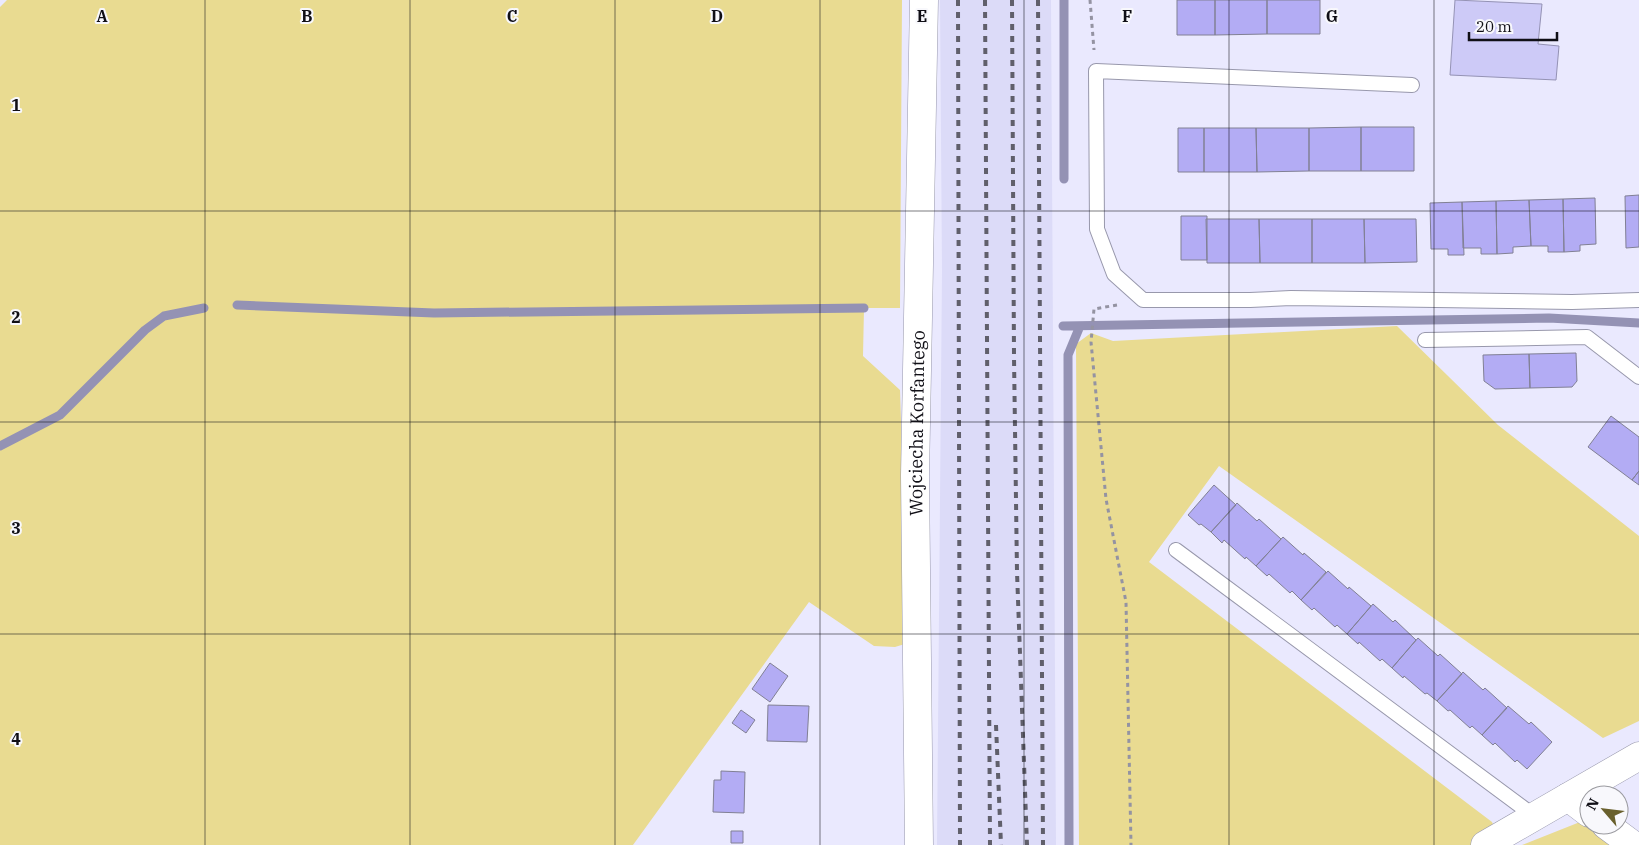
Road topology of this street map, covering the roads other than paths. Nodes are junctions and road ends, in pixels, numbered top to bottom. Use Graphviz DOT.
graph roads {
  1 [pos="924,0"];
  2 [pos="1412,85"];
  3 [pos="1639,300"];
  4 [pos="1425,340"];
  5 [pos="1639,377"];
  6 [pos="1176,550"];
  7 [pos="1639,756"];
  8 [pos="1578,805"];
  9 [pos="1534,816"];
  10 [pos="1620,835"];
  11 [pos="920,845"];
  12 [pos="1485,845"];
  13 [pos="1633,845"];
  1 -- 11 [label="street, Wojciecha Korfantego"];
  2 -- 3 [label="lane"];
  4 -- 5 [label="lane"];
  6 -- 9 [label="lane"];
  7 -- 8 [label="street"];
  8 -- 9 [label="street"];
  9 -- 12 [label="street"];
  10 -- 13 [label="street"];
}
